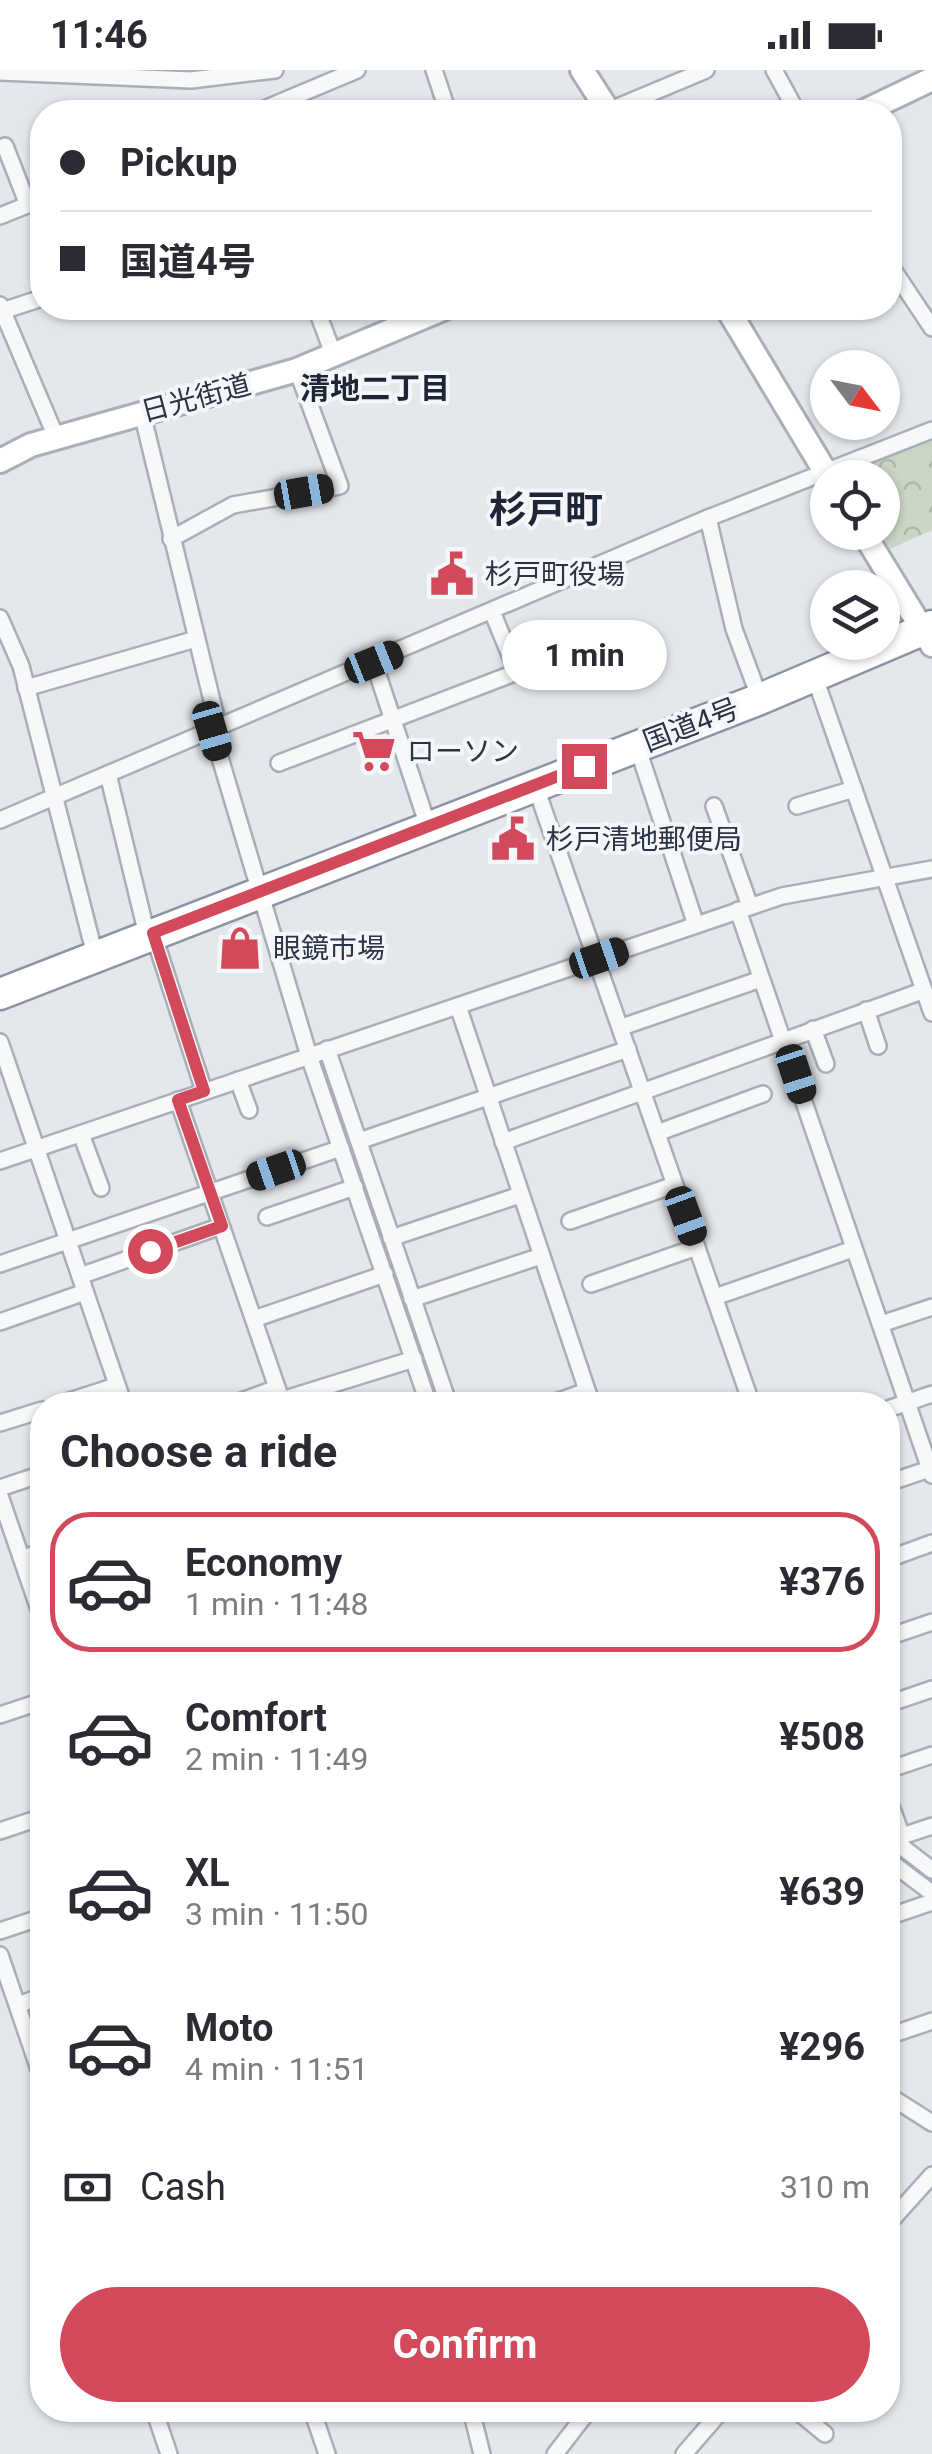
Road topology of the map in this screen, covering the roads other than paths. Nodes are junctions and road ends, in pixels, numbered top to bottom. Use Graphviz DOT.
graph roads {
  1 [pos="275,70"];
  2 [pos="357,70"];
  3 [pos="434,70"];
  4 [pos="582,70"];
  5 [pos="706,70"];
  6 [pos="774,70"];
  7 [pos="0,72"];
  8 [pos="932,78"];
  9 [pos="286,100"];
  10 [pos="444,100"];
  11 [pos="601,100"];
  12 [pos="636,100"];
  13 [pos="790,100"];
  14 [pos="887,100"];
  15 [pos="5,146"];
  16 [pos="30,191"];
  17 [pos="30,204"];
  18 [pos="0,216"];
  19 [pos="902,283"];
  20 [pos="30,301"];
  21 [pos="1,308"];
  22 [pos="320,320"];
  23 [pos="418,320"];
  24 [pos="734,320"];
  25 [pos="932,328"];
  26 [pos="334,356"];
  27 [pos="297,370"];
  28 [pos="142,412"];
  29 [pos="932,430"];
  30 [pos="56,437"];
  31 [pos="819,460"];
  32 [pos="863,460"];
  33 [pos="0,461"];
  34 [pos="810,481"];
  35 [pos="708,518"];
  36 [pos="171,539"];
  37 [pos="875,550"];
  38 [pos="493,614"];
  39 [pos="2,627"];
  40 [pos="929,633"];
  41 [pos="196,638"];
  42 [pos="374,662"];
  43 [pos="814,675"];
  44 [pos="26,688"];
  45 [pos="760,699"];
  46 [pos="393,721"];
  47 [pos="212,731"];
  48 [pos="637,746"];
  49 [pos="279,764"];
  50 [pos="108,774"];
  51 [pos="535,785"];
  52 [pos="854,789"];
  53 [pos="52,798"];
  54 [pos="714,806"];
  55 [pos="797,806"];
  56 [pos="0,820"];
  57 [pos="428,826"];
  58 [pos="932,869"];
  59 [pos="884,878"];
  60 [pos="256,892"];
  61 [pos="744,908"];
  62 [pos="696,925"];
  63 [pos="150,934"];
  64 [pos="95,955"];
  65 [pos="599,958"];
  66 [pos="761,979"];
  67 [pos="922,991"];
  68 [pos="0,994"];
  69 [pos="458,1006"];
  70 [pos="866,1010"];
  71 [pos="932,1011"];
  72 [pos="622,1027"];
  73 [pos="814,1029"];
  74 [pos="784,1040"];
  75 [pos="0,1042"];
  76 [pos="878,1046"];
  77 [pos="628,1049"];
  78 [pos="327,1050"];
  79 [pos="309,1056"];
  80 [pos="826,1064"];
  81 [pos="238,1080"];
  82 [pos="204,1091"];
  83 [pos="642,1092"];
  84 [pos="763,1094"];
  85 [pos="488,1098"];
  86 [pos="178,1100"];
  87 [pos="249,1110"];
  88 [pos="656,1133"];
  89 [pos="82,1134"];
  90 [pos="359,1141"];
  91 [pos="503,1142"];
  92 [pos="342,1148"];
  93 [pos="37,1149"];
  94 [pos="0,1161"];
  95 [pos="674,1184"];
  96 [pos="355,1187"];
  97 [pos="101,1188"];
  98 [pos="210,1192"];
  99 [pos="520,1195"];
  100 [pos="267,1217"];
  101 [pos="570,1221"];
  102 [pos="222,1226"];
  103 [pos="392,1238"];
  104 [pos="68,1241"];
  105 [pos="697,1248"];
  106 [pos="854,1249"];
  107 [pos="541,1256"];
  108 [pos="0,1264"];
  109 [pos="385,1274"];
  110 [pos="82,1284"];
  111 [pos="592,1284"];
  112 [pos="715,1297"];
  113 [pos="412,1299"];
  114 [pos="932,1306"];
  115 [pos="254,1319"];
  116 [pos="0,1322"];
  117 [pos="881,1324"];
  118 [pos="414,1359"];
  119 [pos="116,1386"];
  120 [pos="97,1392"];
  121 [pos="119,1392"];
  122 [pos="279,1392"];
  123 [pos="301,1392"];
  124 [pos="425,1392"];
  125 [pos="444,1392"];
  126 [pos="588,1392"];
  127 [pos="748,1392"];
  128 [pos="932,1394"];
  129 [pos="907,1402"];
  130 [pos="900,1405"];
  131 [pos="30,1414"];
  132 [pos="0,1423"];
  133 [pos="931,1471"];
  134 [pos="30,1479"];
  135 [pos="900,1480"];
  136 [pos="0,1492"];
  137 [pos="932,1543"];
  138 [pos="900,1554"];
  139 [pos="30,1555"];
  140 [pos="22,1558"];
  141 [pos="30,1582"];
  142 [pos="932,1622"];
  143 [pos="900,1633"];
  144 [pos="932,1689"];
  145 [pos="900,1700"];
  146 [pos="30,1705"];
  147 [pos="0,1715"];
  148 [pos="932,1755"];
  149 [pos="900,1766"];
  150 [pos="30,1821"];
  151 [pos="932,1826"];
  152 [pos="0,1831"];
  153 [pos="900,1836"];
  154 [pos="900,1842"];
  155 [pos="900,1869"];
  156 [pos="932,1870"];
  157 [pos="932,1893"];
  158 [pos="932,1902"];
  159 [pos="900,1913"];
  160 [pos="30,1921"];
  161 [pos="0,1931"];
  162 [pos="0,1955"];
  163 [pos="30,2000"];
  164 [pos="18,2005"];
  165 [pos="932,2021"];
  166 [pos="900,2032"];
  167 [pos="30,2042"];
  168 [pos="900,2103"];
  169 [pos="932,2123"];
  170 [pos="932,2174"];
  171 [pos="900,2210"];
  172 [pos="158,2422"];
  173 [pos="316,2422"];
  174 [pos="474,2422"];
  175 [pos="579,2422"];
  176 [pos="711,2422"];
  177 [pos="810,2422"];
  178 [pos="825,2434"];
  179 [pos="169,2454"];
  180 [pos="327,2454"];
  181 [pos="482,2454"];
  182 [pos="554,2454"];
  183 [pos="684,2454"];
  1 -- 7 [label="street"];
  2 -- 9 [label="street"];
  3 -- 10 [label="street"];
  4 -- 11 [label="main road"];
  5 -- 12 [label="street"];
  6 -- 13 [label="street"];
  8 -- 14 [label="main road"];
  15 -- 16 [label="street"];
  17 -- 18 [label="street"];
  19 -- 25 [label="street"];
  20 -- 21 [label="street"];
  21 -- 30 [label="street"];
  22 -- 26 [label="street"];
  23 -- 26 [label="main road, 日光街道"];
  24 -- 31 [label="main road"];
  26 -- 27 [label="main road, 日光街道"];
  27 -- 28 [label="main road, 日光街道"];
  27 -- 36 [label="street"];
  28 -- 30 [label="main road, 日光街道"];
  28 -- 36 [label="street"];
  29 -- 32 [label="street"];
  30 -- 33 [label="main road, 日光街道"];
  34 -- 35 [label="street"];
  35 -- 38 [label="street"];
  35 -- 45 [label="street"];
  36 -- 41 [label="street"];
  37 -- 40 [label="main road"];
  38 -- 42 [label="street"];
  38 -- 46 [label="street"];
  39 -- 44 [label="street"];
  40 -- 43 [label="highway, 国道4号"];
  41 -- 44 [label="street"];
  41 -- 47 [label="street"];
  42 -- 46 [label="street"];
  42 -- 47 [label="street"];
  43 -- 45 [label="highway, 国道4号"];
  43 -- 52 [label="street"];
  44 -- 53 [label="street"];
  45 -- 48 [label="highway, 国道4号"];
  46 -- 49 [label="street"];
  46 -- 57 [label="street"];
  47 -- 50 [label="street"];
  47 -- 60 [label="street"];
  48 -- 51 [label="highway, 国道4号"];
  48 -- 62 [label="street"];
  50 -- 53 [label="street"];
  50 -- 63 [label="street"];
  51 -- 57 [label="highway, 国道4号"];
  51 -- 65 [label="street"];
  52 -- 55 [label="street"];
  52 -- 59 [label="street"];
  53 -- 56 [label="street"];
  53 -- 64 [label="street"];
  54 -- 61 [label="street"];
  57 -- 60 [label="highway, 国道4号"];
  58 -- 59 [label="street"];
  59 -- 61 [label="street"];
  59 -- 67 [label="street"];
  60 -- 63 [label="highway, 国道4号"];
  60 -- 79 [label="street"];
  61 -- 62 [label="street"];
  61 -- 66 [label="street"];
  62 -- 65 [label="street"];
  63 -- 64 [label="highway, 国道4号"];
  63 -- 82 [label="street"];
  64 -- 68 [label="highway, 国道4号"];
  65 -- 69 [label="street"];
  65 -- 72 [label="street"];
  66 -- 72 [label="street"];
  66 -- 74 [label="street"];
  67 -- 70 [label="street"];
  67 -- 71 [label="street"];
  69 -- 78 [label="street"];
  69 -- 85 [label="street"];
  70 -- 73 [label="street"];
  70 -- 76 [label="street"];
  72 -- 77 [label="street"];
  73 -- 74 [label="street"];
  73 -- 80 [label="street"];
  74 -- 83 [label="street"];
  74 -- 106 [label="street"];
  75 -- 93 [label="street"];
  77 -- 83 [label="street"];
  77 -- 85 [label="street"];
  78 -- 79 [label="street"];
  78 -- 90 [label="street"];
  79 -- 81 [label="street"];
  79 -- 92 [label="street"];
  81 -- 82 [label="street"];
  81 -- 87 [label="street"];
  82 -- 86 [label="street"];
  83 -- 88 [label="street"];
  83 -- 91 [label="street"];
  84 -- 88 [label="street"];
  85 -- 90 [label="street"];
  85 -- 91 [label="street"];
  86 -- 89 [label="street"];
  86 -- 98 [label="street"];
  88 -- 95 [label="street"];
  89 -- 93 [label="street"];
  89 -- 97 [label="street"];
  90 -- 103 [label="street"];
  91 -- 99 [label="street"];
  92 -- 96 [label="street"];
  92 -- 98 [label="street"];
  93 -- 94 [label="street"];
  93 -- 104 [label="street"];
  95 -- 101 [label="street"];
  95 -- 105 [label="street"];
  96 -- 100 [label="street"];
  96 -- 109 [label="street"];
  98 -- 102 [label="street"];
  98 -- 104 [label="street"];
  99 -- 103 [label="street"];
  99 -- 107 [label="street"];
  102 -- 110 [label="street"];
  102 -- 115 [label="street"];
  103 -- 113 [label="street"];
  104 -- 108 [label="street"];
  104 -- 110 [label="street"];
  105 -- 111 [label="street"];
  105 -- 112 [label="street"];
  106 -- 112 [label="street"];
  106 -- 117 [label="street"];
  107 -- 113 [label="street"];
  107 -- 126 [label="street"];
  109 -- 115 [label="street"];
  109 -- 118 [label="street"];
  110 -- 116 [label="street"];
  110 -- 119 [label="street"];
  112 -- 127 [label="street"];
  113 -- 125 [label="street"];
  114 -- 117 [label="street"];
  115 -- 122 [label="street"];
  117 -- 129 [label="street"];
  118 -- 123 [label="street"];
  118 -- 124 [label="street"];
  119 -- 120 [label="street"];
  119 -- 121 [label="street"];
  128 -- 129 [label="street"];
  129 -- 130 [label="street"];
  129 -- 133 [label="street"];
  131 -- 132 [label="street"];
  133 -- 135 [label="street"];
  134 -- 136 [label="street"];
  136 -- 140 [label="street"];
  137 -- 138 [label="street"];
  139 -- 140 [label="street"];
  140 -- 141 [label="street"];
  142 -- 143 [label="street"];
  144 -- 145 [label="street"];
  146 -- 147 [label="street"];
  148 -- 149 [label="street"];
  150 -- 152 [label="street"];
  151 -- 153 [label="street"];
  154 -- 156 [label="street"];
  155 -- 157 [label="street"];
  158 -- 159 [label="street"];
  160 -- 161 [label="street"];
  162 -- 164 [label="street"];
  163 -- 164 [label="street"];
  164 -- 167 [label="street"];
  165 -- 166 [label="street"];
  168 -- 169 [label="street"];
  170 -- 171 [label="street"];
  172 -- 179 [label="street"];
  173 -- 180 [label="street"];
  174 -- 181 [label="street"];
  175 -- 182 [label="street"];
  176 -- 183 [label="street"];
  177 -- 178 [label="street"];
}
